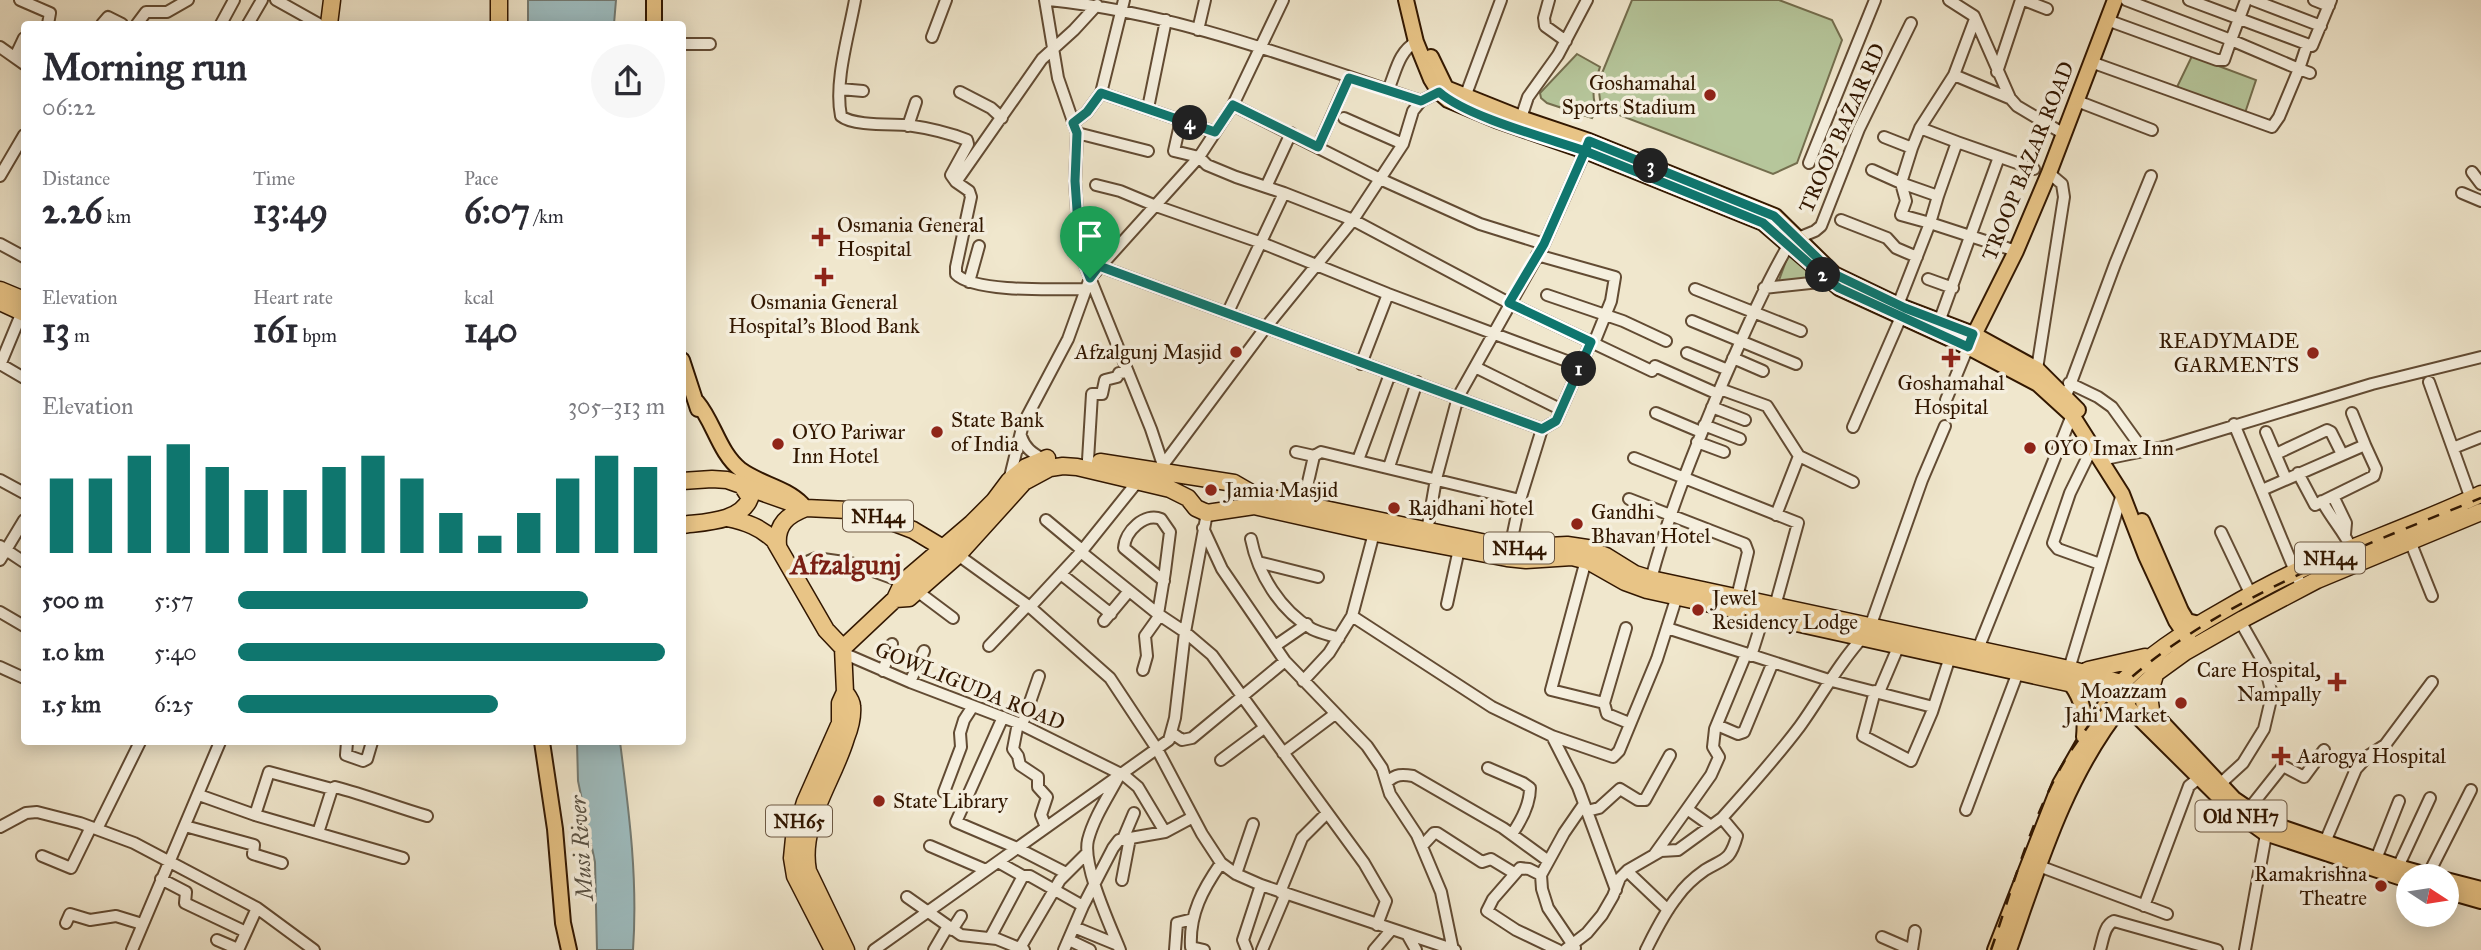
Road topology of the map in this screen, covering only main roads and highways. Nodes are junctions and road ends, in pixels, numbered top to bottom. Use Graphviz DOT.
graph roads {
  1 [pos="332,0"];
  2 [pos="499,0"];
  3 [pos="654,0"];
  4 [pos="2115,0"];
  5 [pos="1406,1"];
  6 [pos="329,21"];
  7 [pos="499,21"];
  8 [pos="654,21"];
  9 [pos="1421,50"];
  10 [pos="1587,146"];
  11 [pos="0,290"];
  12 [pos="0,302"];
  13 [pos="21,307"];
  14 [pos="21,308"];
  15 [pos="1898,312"];
  16 [pos="1971,341"];
  17 [pos="686,371"];
  18 [pos="697,402"];
  19 [pos="715,479"];
  20 [pos="686,481"];
  21 [pos="741,484"];
  22 [pos="1251,500"];
  23 [pos="2478,501"];
  24 [pos="806,508"];
  25 [pos="727,518"];
  26 [pos="686,524"];
  27 [pos="778,545"];
  28 [pos="951,552"];
  29 [pos="2299,580"];
  30 [pos="1770,611"];
  31 [pos="2199,624"];
  32 [pos="1866,632"];
  33 [pos="2184,632"];
  34 [pos="2194,647"];
  35 [pos="843,650"];
  36 [pos="2156,653"];
  37 [pos="2156,673"];
  38 [pos="2073,675"];
  39 [pos="2122,693"];
  40 [pos="2151,710"];
  41 [pos="542,745"];
  42 [pos="2085,745"];
  43 [pos="816,794"];
  44 [pos="2267,828"];
  45 [pos="2396,866"];
  46 [pos="2396,876"];
  47 [pos="2459,883"];
  48 [pos="2481,889"];
  49 [pos="2459,895"];
  50 [pos="2481,901"];
  51 [pos="569,950"];
  52 [pos="833,950"];
  53 [pos="846,950"];
  54 [pos="1995,950"];
  55 [pos="2009,950"];
  1 -- 6 [label="highway"];
  2 -- 7 [label="highway"];
  3 -- 8 [label="main road"];
  4 -- 16 [label="main road, TROOP BAZAR ROAD"];
  5 -- 9 [label="main road"];
  9 -- 10 [label="main road"];
  9 -- 10 [label="main road"];
  10 -- 15 [label="main road"];
  11 -- 13 [label="highway"];
  12 -- 14 [label="highway"];
  15 -- 16 [label="main road"];
  15 -- 16 [label="main road"];
  16 -- 31 [label="main road"];
  16 -- 33 [label="main road"];
  17 -- 18 [label="main road"];
  18 -- 19 [label="main road"];
  18 -- 24 [label="main road"];
  19 -- 20 [label="highway, NH44"];
  19 -- 21 [label="highway, NH44"];
  21 -- 24 [label="highway, NH44"];
  21 -- 25 [label="highway"];
  22 -- 28 [label="highway, NH44"];
  22 -- 28 [label="highway, NH44"];
  22 -- 30 [label="highway, NH44"];
  22 -- 30 [label="highway, NH44"];
  23 -- 29 [label="highway, NH44"];
  23 -- 29 [label="highway, NH44"];
  24 -- 27 [label="highway"];
  24 -- 28 [label="highway, NH44"];
  25 -- 26 [label="highway"];
  25 -- 27 [label="highway"];
  27 -- 35 [label="highway"];
  28 -- 35 [label="highway"];
  29 -- 31 [label="highway, NH44"];
  29 -- 34 [label="highway, NH44"];
  30 -- 32 [label="highway, NH44"];
  31 -- 33 [label="highway, NH44"];
  32 -- 38 [label="highway, NH44"];
  32 -- 38 [label="highway, NH44"];
  33 -- 34 [label="main road"];
  33 -- 36 [label="highway, NH44"];
  34 -- 37 [label="highway, NH44"];
  35 -- 43 [label="highway, NH65"];
  36 -- 38 [label="highway"];
  36 -- 39 [label="highway, NH44"];
  37 -- 39 [label="highway, NH44"];
  37 -- 40 [label="highway"];
  38 -- 39 [label="highway, NH44"];
  38 -- 42 [label="main road"];
  39 -- 40 [label="main road, Old NH7"];
  39 -- 42 [label="main road"];
  39 -- 44 [label="main road, Old NH7"];
  40 -- 44 [label="main road, Old NH7"];
  41 -- 51 [label="main road"];
  42 -- 54 [label="main road"];
  42 -- 55 [label="main road"];
  43 -- 52 [label="highway, NH65"];
  43 -- 53 [label="highway, NH65"];
  44 -- 45 [label="main road, Old NH7"];
  44 -- 46 [label="main road, Old NH7"];
  47 -- 48 [label="main road"];
  49 -- 50 [label="main road"];
}
